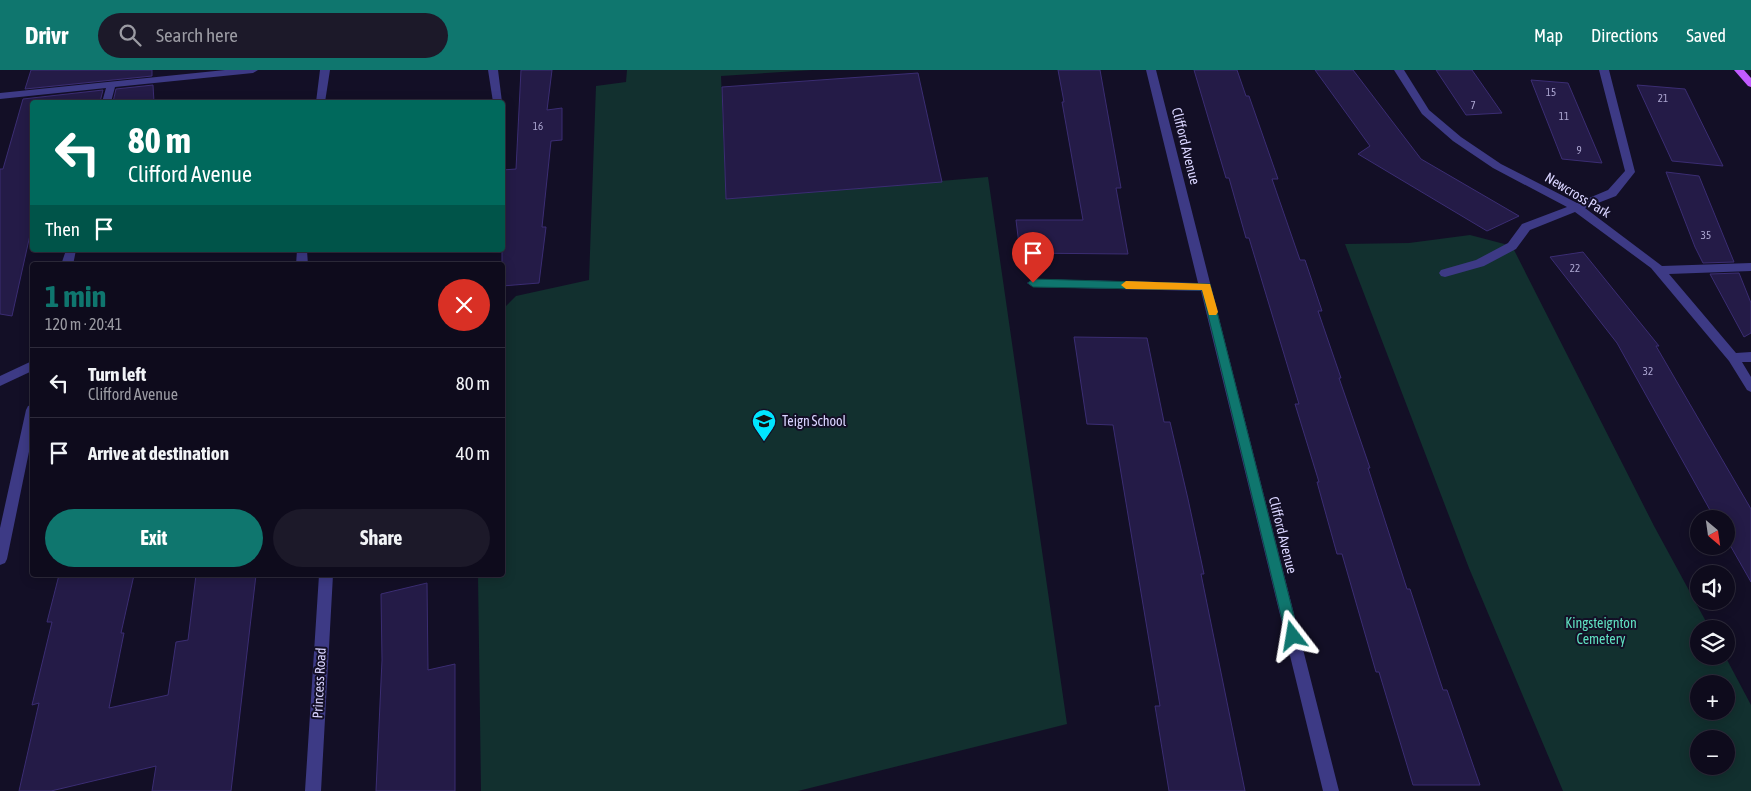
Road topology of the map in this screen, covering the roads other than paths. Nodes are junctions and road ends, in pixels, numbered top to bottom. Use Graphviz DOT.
graph roads {
  1 [pos="252,70"];
  2 [pos="325,70"];
  3 [pos="494,70"];
  4 [pos="1151,70"];
  5 [pos="1399,70"];
  6 [pos="1604,70"];
  7 [pos="1739,70"];
  8 [pos="194,73"];
  9 [pos="1751,84"];
  10 [pos="111,85"];
  11 [pos="0,96"];
  12 [pos="107,100"];
  13 [pos="321,100"];
  14 [pos="498,100"];
  15 [pos="1576,207"];
  16 [pos="1751,267"];
  17 [pos="1660,270"];
  18 [pos="1445,274"];
  19 [pos="1033,283"];
  20 [pos="1206,287"];
  21 [pos="1751,357"];
  22 [pos="1732,358"];
  23 [pos="30,367"];
  24 [pos="0,381"];
  25 [pos="1751,387"];
  26 [pos="30,419"];
  27 [pos="0,559"];
  28 [pos="326,577"];
  29 [pos="313,791"];
  30 [pos="1331,791"];
  1 -- 8 [label="street"];
  2 -- 13 [label="street"];
  3 -- 14 [label="street"];
  4 -- 20 [label="street, Clifford Avenue"];
  5 -- 15 [label="street, Newcross Park"];
  6 -- 15 [label="street"];
  7 -- 9 [label="main road"];
  8 -- 10 [label="street"];
  10 -- 11 [label="street"];
  10 -- 12 [label="street"];
  15 -- 17 [label="street, Newcross Park"];
  15 -- 18 [label="street"];
  16 -- 17 [label="street"];
  17 -- 22 [label="street, Newcross Park"];
  19 -- 20 [label="street"];
  20 -- 30 [label="street, Clifford Avenue"];
  21 -- 22 [label="street"];
  22 -- 25 [label="street, Newcross Park"];
  23 -- 24 [label="street"];
  26 -- 27 [label="street"];
  28 -- 29 [label="street, Princess Road"];
}
